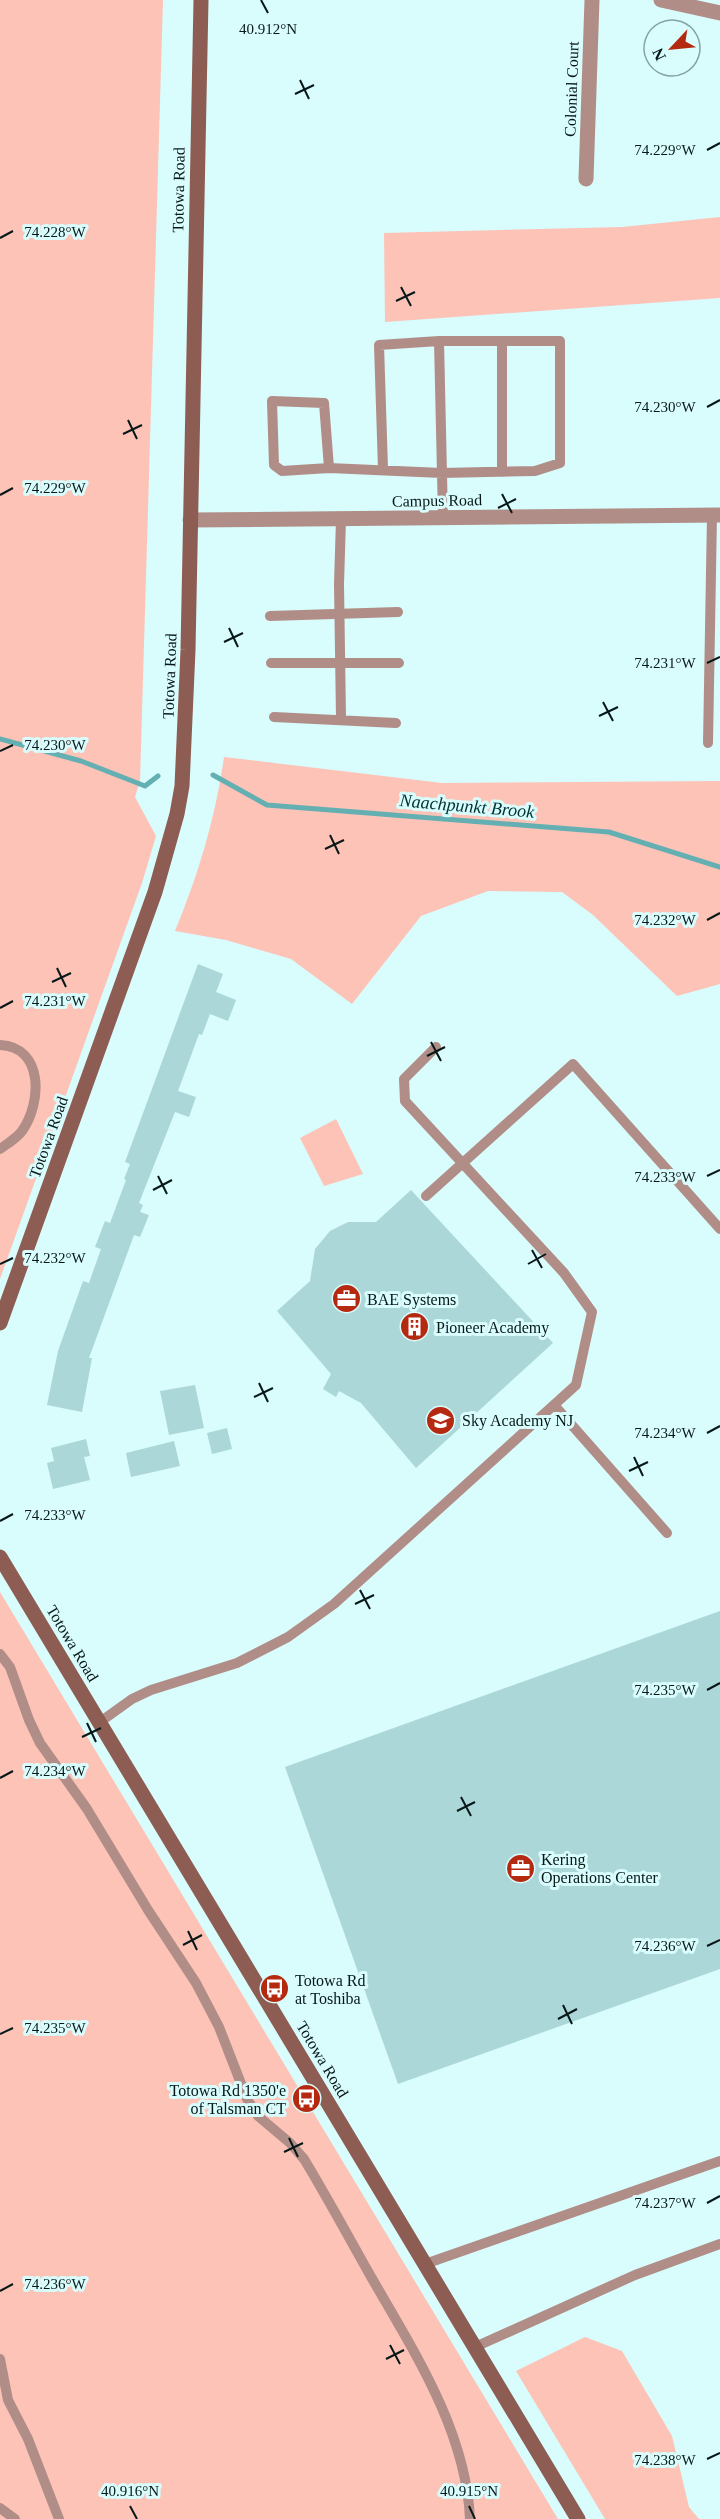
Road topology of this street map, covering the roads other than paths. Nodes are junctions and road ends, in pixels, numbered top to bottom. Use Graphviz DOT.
graph roads {
  1 [pos="201,0"];
  2 [pos="592,0"];
  3 [pos="661,0"];
  4 [pos="720,13"];
  5 [pos="586,179"];
  6 [pos="439,341"];
  7 [pos="502,341"];
  8 [pos="329,468"];
  9 [pos="383,469"];
  10 [pos="502,472"];
  11 [pos="442,473"];
  12 [pos="716,515"];
  13 [pos="443,518"];
  14 [pos="341,519"];
  15 [pos="190,520"];
  16 [pos="339,612"];
  17 [pos="398,612"];
  18 [pos="270,616"];
  19 [pos="271,663"];
  20 [pos="340,663"];
  21 [pos="399,663"];
  22 [pos="274,717"];
  23 [pos="341,719"];
  24 [pos="396,723"];
  25 [pos="708,743"];
  26 [pos="0,1045"];
  27 [pos="435,1047"];
  28 [pos="0,1149"];
  29 [pos="461,1166"];
  30 [pos="426,1196"];
  31 [pos="720,1229"];
  32 [pos="0,1323"];
  33 [pos="555,1406"];
  34 [pos="667,1533"];
  35 [pos="0,1557"];
  36 [pos="0,1654"];
  37 [pos="100,1722"];
  38 [pos="720,2161"];
  39 [pos="720,2244"];
  40 [pos="425,2264"];
  41 [pos="475,2347"];
  42 [pos="0,2359"];
  43 [pos="0,2508"];
  44 [pos="15,2519"];
  45 [pos="59,2519"];
  46 [pos="470,2519"];
  47 [pos="578,2519"];
  1 -- 15 [label="main road, Totowa Road"];
  2 -- 5 [label="street, Colonial Court"];
  3 -- 4 [label="street"];
  6 -- 7 [label="lane"];
  6 -- 9 [label="lane"];
  6 -- 11 [label="lane"];
  7 -- 10 [label="lane"];
  7 -- 10 [label="lane"];
  8 -- 8 [label="lane"];
  8 -- 9 [label="lane"];
  9 -- 11 [label="lane"];
  10 -- 11 [label="lane"];
  11 -- 13 [label="lane"];
  12 -- 13 [label="street, Campus Road"];
  12 -- 25 [label="lane"];
  13 -- 14 [label="street, Campus Road"];
  14 -- 15 [label="street, Campus Road"];
  14 -- 16 [label="lane"];
  15 -- 32 [label="main road, Totowa Road"];
  16 -- 17 [label="lane"];
  16 -- 18 [label="lane"];
  16 -- 20 [label="lane"];
  19 -- 20 [label="lane"];
  20 -- 21 [label="lane"];
  20 -- 23 [label="lane"];
  22 -- 23 [label="lane"];
  23 -- 24 [label="lane"];
  26 -- 28 [label="lane"];
  27 -- 29 [label="lane"];
  29 -- 30 [label="lane"];
  29 -- 31 [label="lane"];
  29 -- 33 [label="lane"];
  33 -- 34 [label="lane"];
  33 -- 37 [label="lane"];
  35 -- 37 [label="main road, Totowa Road"];
  36 -- 46 [label="lane"];
  37 -- 40 [label="main road, Totowa Road"];
  38 -- 40 [label="lane"];
  39 -- 41 [label="lane"];
  40 -- 41 [label="main road, Totowa Road"];
  41 -- 47 [label="main road, Totowa Road"];
  42 -- 45 [label="lane"];
  43 -- 44 [label="lane"];
}
